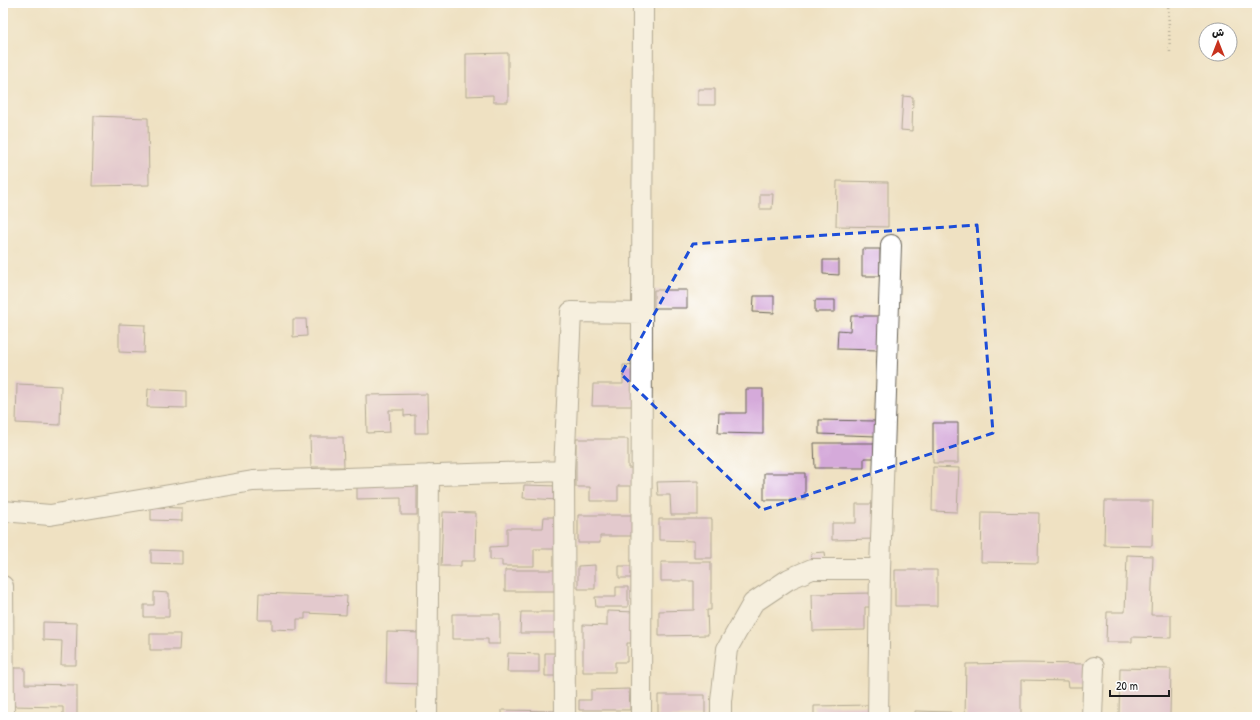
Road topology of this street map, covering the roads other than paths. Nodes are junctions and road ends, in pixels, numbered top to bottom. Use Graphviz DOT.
graph roads {
  1 [pos="644,3"];
  2 [pos="891,245"];
  3 [pos="642,313"];
  4 [pos="564,471"];
  5 [pos="429,475"];
  6 [pos="3,511"];
  7 [pos="880,569"];
  8 [pos="3,586"];
  9 [pos="1094,667"];
  10 [pos="4,717"];
  11 [pos="427,717"];
  12 [pos="565,717"];
  13 [pos="642,717"];
  14 [pos="721,717"];
  15 [pos="878,717"];
  16 [pos="1092,717"];
  1 -- 3 [label="street"];
  2 -- 7 [label="street"];
  3 -- 4 [label="street"];
  3 -- 13 [label="street"];
  4 -- 5 [label="street"];
  4 -- 12 [label="street"];
  5 -- 6 [label="street"];
  5 -- 11 [label="street"];
  7 -- 14 [label="street"];
  7 -- 15 [label="street"];
  8 -- 10 [label="street"];
  9 -- 16 [label="street"];
}
